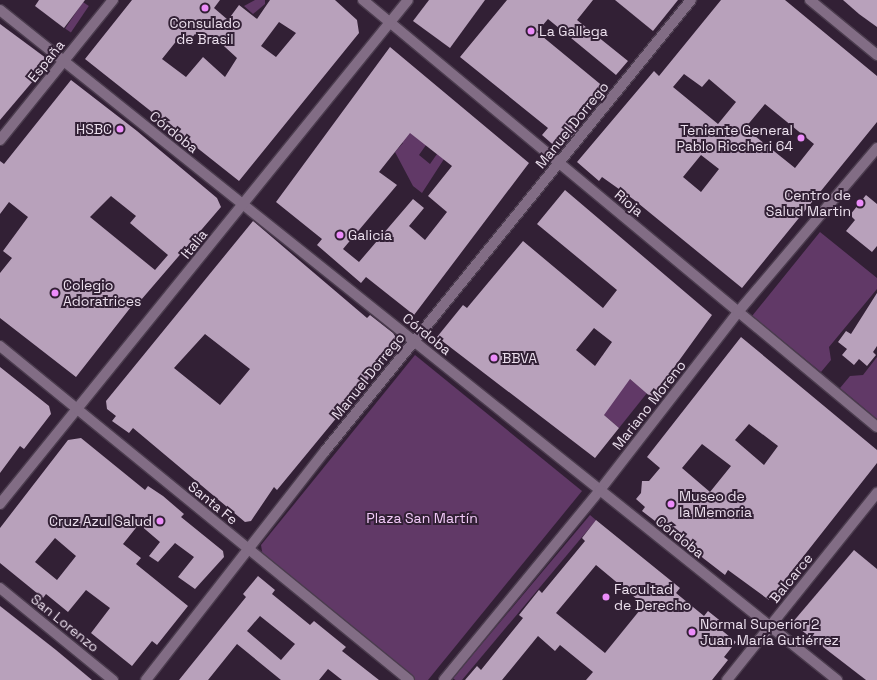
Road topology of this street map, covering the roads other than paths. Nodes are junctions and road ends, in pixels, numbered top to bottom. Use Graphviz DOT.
graph roads {
  1 [pos="113,0"];
  2 [pos="363,0"];
  3 [pos="408,0"];
  4 [pos="691,0"];
  5 [pos="810,0"];
  6 [pos="0,10"];
  7 [pos="390,23"];
  8 [pos="877,55"];
  9 [pos="64,61"];
  10 [pos="0,140"];
  11 [pos="877,148"];
  12 [pos="559,163"];
  13 [pos="243,205"];
  14 [pos="738,312"];
  15 [pos="414,342"];
  16 [pos="0,346"];
  17 [pos="77,410"];
  18 [pos="877,427"];
  19 [pos="600,490"];
  20 [pos="877,493"];
  21 [pos="0,504"];
  22 [pos="250,550"];
  23 [pos="0,588"];
  24 [pos="770,626"];
  25 [pos="113,680"];
  26 [pos="146,680"];
  27 [pos="409,680"];
  28 [pos="444,680"];
  29 [pos="727,680"];
  30 [pos="837,680"];
  1 -- 9 [label="street, España"];
  2 -- 7 [label="street, Rioja"];
  3 -- 7 [label="street, Italia"];
  4 -- 12 [label="street, Manuel Dorrego"];
  5 -- 8 [label="street"];
  6 -- 9 [label="street, Córdoba"];
  7 -- 12 [label="street, Rioja"];
  7 -- 13 [label="street, Italia"];
  9 -- 10 [label="street, España"];
  9 -- 13 [label="street, Córdoba"];
  11 -- 14 [label="street, Mariano Moreno"];
  12 -- 14 [label="street, Rioja"];
  12 -- 15 [label="street, Manuel Dorrego"];
  13 -- 15 [label="street, Córdoba"];
  13 -- 17 [label="street, Italia"];
  14 -- 18 [label="street, Rioja"];
  14 -- 19 [label="street, Mariano Moreno"];
  15 -- 19 [label="street, Córdoba"];
  15 -- 22 [label="street, Manuel Dorrego"];
  16 -- 17 [label="street, Santa Fe"];
  17 -- 21 [label="street, Italia"];
  17 -- 22 [label="street, Santa Fe"];
  19 -- 24 [label="street, Córdoba"];
  19 -- 28 [label="street, Mariano Moreno"];
  20 -- 24 [label="street, Balcarce"];
  22 -- 26 [label="street, Manuel Dorrego"];
  22 -- 27 [label="street, Santa Fe"];
  23 -- 25 [label="street, San Lorenzo"];
  24 -- 29 [label="street, Balcarce"];
  24 -- 30 [label="street, Córdoba"];
}
